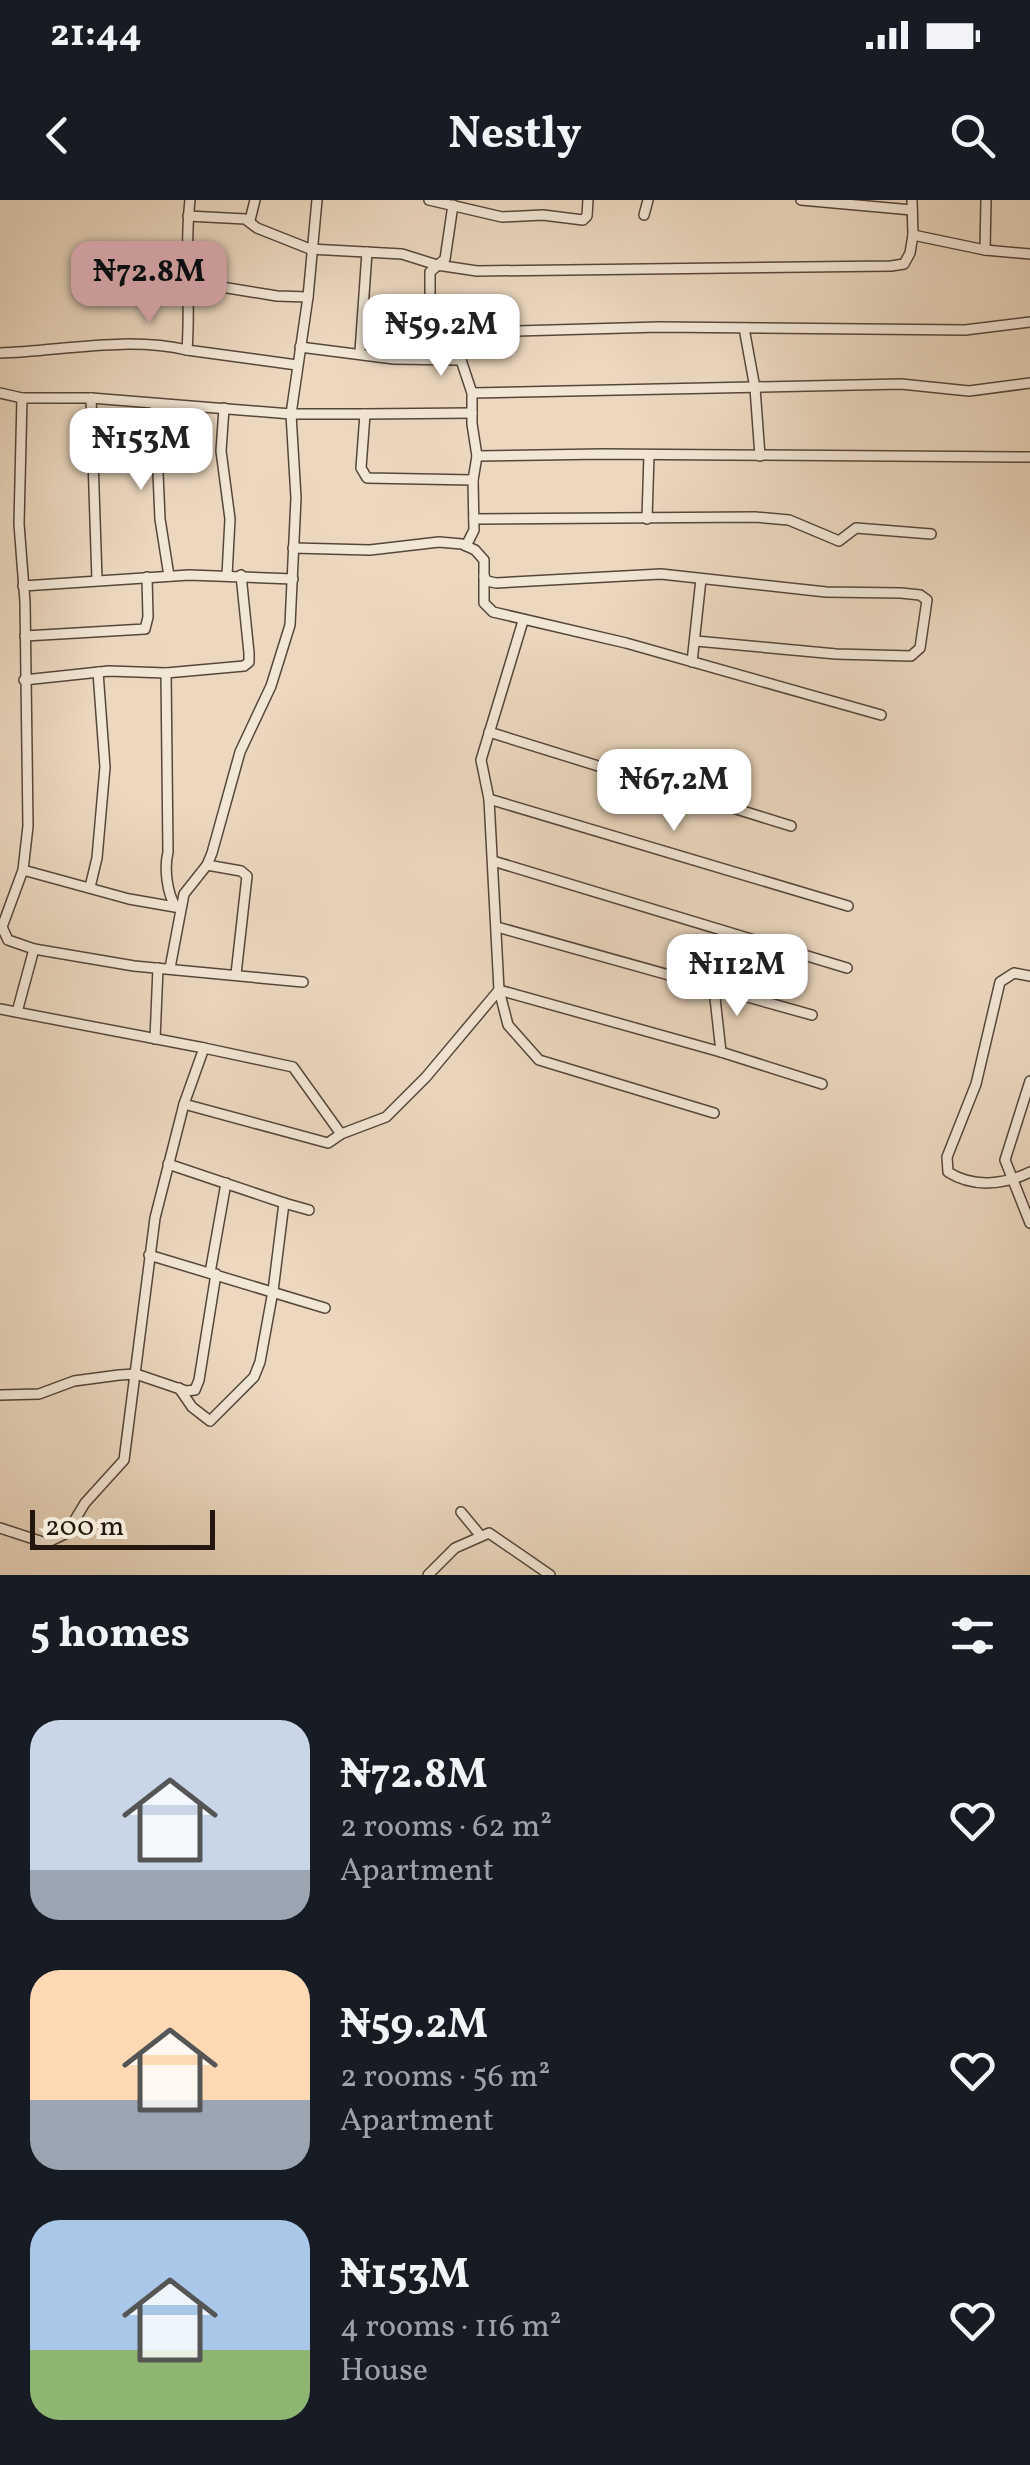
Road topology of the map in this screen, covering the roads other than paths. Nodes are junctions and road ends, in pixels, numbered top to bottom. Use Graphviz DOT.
graph roads {
  1 [pos="190,200"];
  2 [pos="255,200"];
  3 [pos="317,200"];
  4 [pos="429,200"];
  5 [pos="588,200"];
  6 [pos="648,200"];
  7 [pos="801,200"];
  8 [pos="986,200"];
  9 [pos="453,205"];
  10 [pos="912,205"];
  11 [pos="644,215"];
  12 [pos="188,216"];
  13 [pos="250,220"];
  14 [pos="913,236"];
  15 [pos="310,249"];
  16 [pos="984,250"];
  17 [pos="367,252"];
  18 [pos="1030,254"];
  19 [pos="437,265"];
  20 [pos="191,282"];
  21 [pos="308,297"];
  22 [pos="1030,322"];
  23 [pos="744,328"];
  24 [pos="300,348"];
  25 [pos="187,350"];
  26 [pos="360,352"];
  27 [pos="0,353"];
  28 [pos="415,358"];
  29 [pos="461,360"];
  30 [pos="297,365"];
  31 [pos="1030,383"];
  32 [pos="755,388"];
  33 [pos="0,392"];
  34 [pos="472,393"];
  35 [pos="22,398"];
  36 [pos="90,398"];
  37 [pos="155,404"];
  38 [pos="224,408"];
  39 [pos="472,413"];
  40 [pos="291,414"];
  41 [pos="365,414"];
  42 [pos="648,455"];
  43 [pos="477,456"];
  44 [pos="760,456"];
  45 [pos="1030,457"];
  46 [pos="472,480"];
  47 [pos="647,518"];
  48 [pos="474,519"];
  49 [pos="932,534"];
  50 [pos="466,546"];
  51 [pos="294,548"];
  52 [pos="168,576"];
  53 [pos="228,576"];
  54 [pos="241,576"];
  55 [pos="484,576"];
  56 [pos="147,578"];
  57 [pos="293,579"];
  58 [pos="701,579"];
  59 [pos="97,580"];
  60 [pos="23,586"];
  61 [pos="523,621"];
  62 [pos="25,636"];
  63 [pos="696,641"];
  64 [pos="692,662"];
  65 [pos="98,672"];
  66 [pos="166,673"];
  67 [pos="24,680"];
  68 [pos="881,716"];
  69 [pos="489,732"];
  70 [pos="489,799"];
  71 [pos="791,826"];
  72 [pos="492,860"];
  73 [pos="207,865"];
  74 [pos="23,870"];
  75 [pos="90,887"];
  76 [pos="0,896"];
  77 [pos="13,896"];
  78 [pos="848,906"];
  79 [pos="179,908"];
  80 [pos="496,927"];
  81 [pos="34,949"];
  82 [pos="164,968"];
  83 [pos="847,968"];
  84 [pos="236,974"];
  85 [pos="1030,976"];
  86 [pos="303,982"];
  87 [pos="714,989"];
  88 [pos="499,990"];
  89 [pos="0,1009"];
  90 [pos="17,1012"];
  91 [pos="812,1015"];
  92 [pos="155,1038"];
  93 [pos="204,1048"];
  94 [pos="721,1052"];
  95 [pos="1030,1081"];
  96 [pos="822,1084"];
  97 [pos="184,1104"];
  98 [pos="714,1113"];
  99 [pos="341,1134"];
  100 [pos="168,1164"];
  101 [pos="1030,1172"];
  102 [pos="1013,1180"];
  103 [pos="226,1183"];
  104 [pos="284,1203"];
  105 [pos="308,1210"];
  106 [pos="1030,1223"];
  107 [pos="149,1255"];
  108 [pos="213,1274"];
  109 [pos="273,1291"];
  110 [pos="325,1308"];
  111 [pos="136,1374"];
  112 [pos="179,1388"];
  113 [pos="0,1395"];
  114 [pos="461,1512"];
  115 [pos="0,1528"];
  116 [pos="480,1535"];
  117 [pos="428,1575"];
  118 [pos="550,1575"];
  1 -- 12 [label="street"];
  2 -- 13 [label="street"];
  3 -- 15 [label="street"];
  4 -- 9 [label="street"];
  5 -- 9 [label="street"];
  6 -- 11 [label="street"];
  7 -- 10 [label="street"];
  8 -- 16 [label="street"];
  9 -- 19 [label="street"];
  10 -- 14 [label="street"];
  12 -- 13 [label="street"];
  12 -- 20 [label="street"];
  13 -- 15 [label="street"];
  14 -- 16 [label="street"];
  14 -- 19 [label="street"];
  15 -- 17 [label="street"];
  15 -- 21 [label="street"];
  16 -- 18 [label="street"];
  17 -- 19 [label="street"];
  17 -- 26 [label="street"];
  19 -- 28 [label="street"];
  20 -- 21 [label="street"];
  20 -- 25 [label="street"];
  21 -- 24 [label="street"];
  22 -- 23 [label="street"];
  23 -- 29 [label="street"];
  23 -- 32 [label="street"];
  24 -- 26 [label="street"];
  24 -- 30 [label="street"];
  25 -- 27 [label="street"];
  25 -- 30 [label="street"];
  26 -- 28 [label="street"];
  28 -- 29 [label="street"];
  29 -- 34 [label="street"];
  30 -- 40 [label="street"];
  31 -- 32 [label="street"];
  32 -- 34 [label="street"];
  32 -- 44 [label="street"];
  33 -- 35 [label="street"];
  34 -- 39 [label="street"];
  35 -- 36 [label="street"];
  35 -- 60 [label="street"];
  36 -- 37 [label="street"];
  36 -- 59 [label="street"];
  37 -- 38 [label="street"];
  37 -- 52 [label="street"];
  38 -- 40 [label="street"];
  38 -- 53 [label="street"];
  39 -- 41 [label="street"];
  39 -- 43 [label="street"];
  40 -- 41 [label="street"];
  40 -- 51 [label="street"];
  41 -- 46 [label="street"];
  42 -- 43 [label="street"];
  42 -- 44 [label="street"];
  42 -- 47 [label="street"];
  43 -- 46 [label="street"];
  44 -- 45 [label="street"];
  46 -- 48 [label="street"];
  47 -- 48 [label="street"];
  47 -- 49 [label="street"];
  48 -- 50 [label="street"];
  50 -- 51 [label="street"];
  50 -- 55 [label="street"];
  51 -- 57 [label="street"];
  52 -- 53 [label="street"];
  52 -- 56 [label="street"];
  53 -- 54 [label="street"];
  54 -- 57 [label="street"];
  54 -- 66 [label="street"];
  55 -- 58 [label="street"];
  55 -- 61 [label="street"];
  56 -- 59 [label="street"];
  56 -- 62 [label="street"];
  57 -- 73 [label="street"];
  58 -- 63 [label="street"];
  58 -- 63 [label="street"];
  59 -- 60 [label="street"];
  60 -- 62 [label="street"];
  61 -- 64 [label="street"];
  61 -- 69 [label="street"];
  62 -- 67 [label="street"];
  63 -- 64 [label="street"];
  64 -- 68 [label="street"];
  65 -- 66 [label="street"];
  65 -- 67 [label="street"];
  65 -- 75 [label="street"];
  66 -- 79 [label="street"];
  67 -- 74 [label="street"];
  69 -- 70 [label="street"];
  69 -- 71 [label="street"];
  70 -- 72 [label="street"];
  70 -- 78 [label="street"];
  72 -- 80 [label="street"];
  72 -- 83 [label="street"];
  73 -- 79 [label="street"];
  73 -- 84 [label="street"];
  74 -- 75 [label="street"];
  74 -- 77 [label="street"];
  75 -- 79 [label="street"];
  76 -- 77 [label="street"];
  77 -- 81 [label="street"];
  79 -- 82 [label="street"];
  80 -- 87 [label="street"];
  80 -- 88 [label="street"];
  81 -- 82 [label="street"];
  81 -- 90 [label="street"];
  82 -- 84 [label="street"];
  82 -- 92 [label="street"];
  84 -- 86 [label="street"];
  85 -- 102 [label="street"];
  87 -- 91 [label="street"];
  87 -- 94 [label="street"];
  88 -- 94 [label="street"];
  88 -- 98 [label="street"];
  88 -- 99 [label="street"];
  89 -- 90 [label="street"];
  90 -- 92 [label="street"];
  92 -- 93 [label="street"];
  93 -- 97 [label="street"];
  93 -- 99 [label="street"];
  94 -- 96 [label="street"];
  95 -- 102 [label="street"];
  97 -- 99 [label="street"];
  97 -- 100 [label="street"];
  100 -- 103 [label="street"];
  100 -- 107 [label="street"];
  101 -- 102 [label="street"];
  102 -- 106 [label="street"];
  103 -- 104 [label="street"];
  103 -- 108 [label="street"];
  104 -- 105 [label="street"];
  104 -- 109 [label="street"];
  107 -- 108 [label="street"];
  107 -- 111 [label="street"];
  108 -- 109 [label="street"];
  108 -- 112 [label="street"];
  109 -- 110 [label="street"];
  109 -- 112 [label="street"];
  111 -- 112 [label="street"];
  111 -- 113 [label="street"];
  111 -- 115 [label="street"];
  114 -- 116 [label="street"];
  116 -- 117 [label="street"];
  116 -- 118 [label="street"];
}
